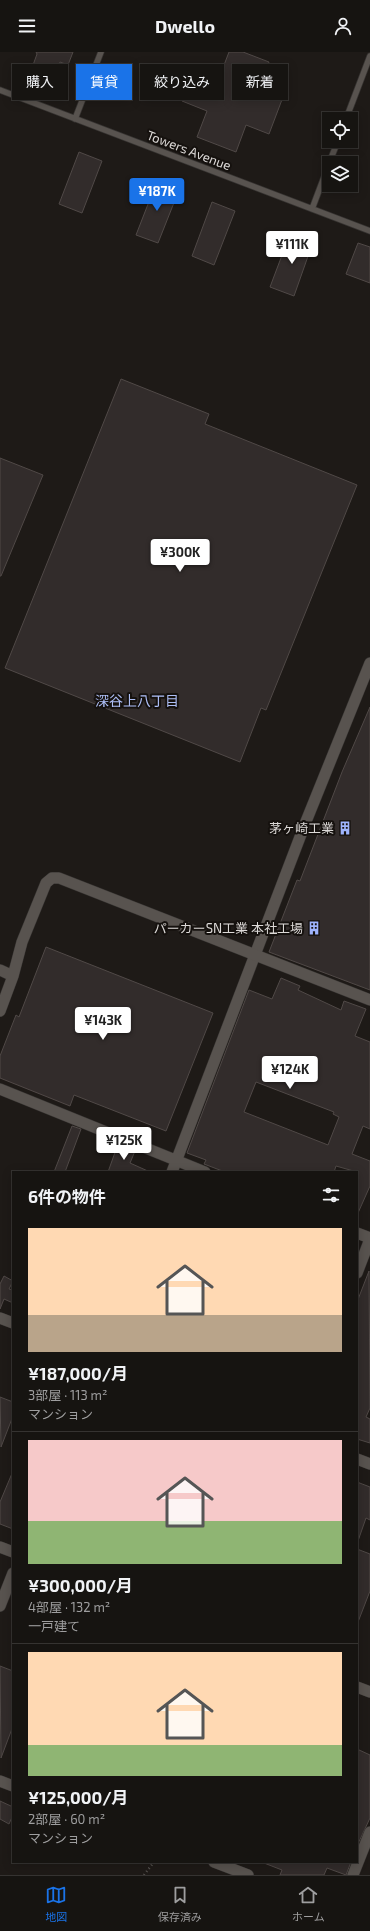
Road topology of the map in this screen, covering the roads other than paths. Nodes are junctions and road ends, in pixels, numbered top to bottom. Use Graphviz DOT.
graph roads {
  1 [pos="101,52"];
  2 [pos="370,56"];
  3 [pos="0,90"];
  4 [pos="349,112"];
  5 [pos="75,119"];
  6 [pos="322,182"];
  7 [pos="312,209"];
  8 [pos="370,231"];
  9 [pos="370,662"];
  10 [pos="256,955"];
  11 [pos="0,970"];
  12 [pos="13,976"];
  13 [pos="370,1000"];
  14 [pos="0,1010"];
  15 [pos="0,1089"];
  16 [pos="176,1161"];
  17 [pos="172,1171"];
  18 [pos="202,1171"];
  19 [pos="358,1233"];
  20 [pos="370,1238"];
  21 [pos="358,1270"];
  22 [pos="0,1318"];
  23 [pos="12,1323"];
  24 [pos="358,1459"];
  25 [pos="370,1464"];
  26 [pos="0,1547"];
  27 [pos="12,1552"];
  28 [pos="12,1576"];
  29 [pos="0,1606"];
  30 [pos="358,1687"];
  31 [pos="370,1692"];
  32 [pos="0,1781"];
  33 [pos="12,1786"];
  34 [pos="370,1832"];
  35 [pos="358,1862"];
  36 [pos="217,1863"];
  37 [pos="358,1863"];
  38 [pos="248,1875"];
  39 [pos="353,1875"];
  1 -- 5 [label="lane"];
  2 -- 4 [label="lane"];
  3 -- 5 [label="lane, Towers Avenue"];
  5 -- 7 [label="lane, Towers Avenue"];
  6 -- 7 [label="lane"];
  7 -- 8 [label="lane, Towers Avenue"];
  9 -- 10 [label="street"];
  10 -- 12 [label="street"];
  10 -- 13 [label="street"];
  10 -- 16 [label="street"];
  11 -- 12 [label="street"];
  12 -- 14 [label="street"];
  15 -- 16 [label="street"];
  16 -- 17 [label="street"];
  16 -- 18 [label="street"];
  19 -- 20 [label="street"];
  20 -- 21 [label="street"];
  22 -- 23 [label="street"];
  24 -- 25 [label="street"];
  26 -- 27 [label="street"];
  28 -- 29 [label="street"];
  30 -- 31 [label="street"];
  32 -- 33 [label="street"];
  34 -- 35 [label="street"];
  36 -- 38 [label="street"];
  37 -- 39 [label="street"];
}
